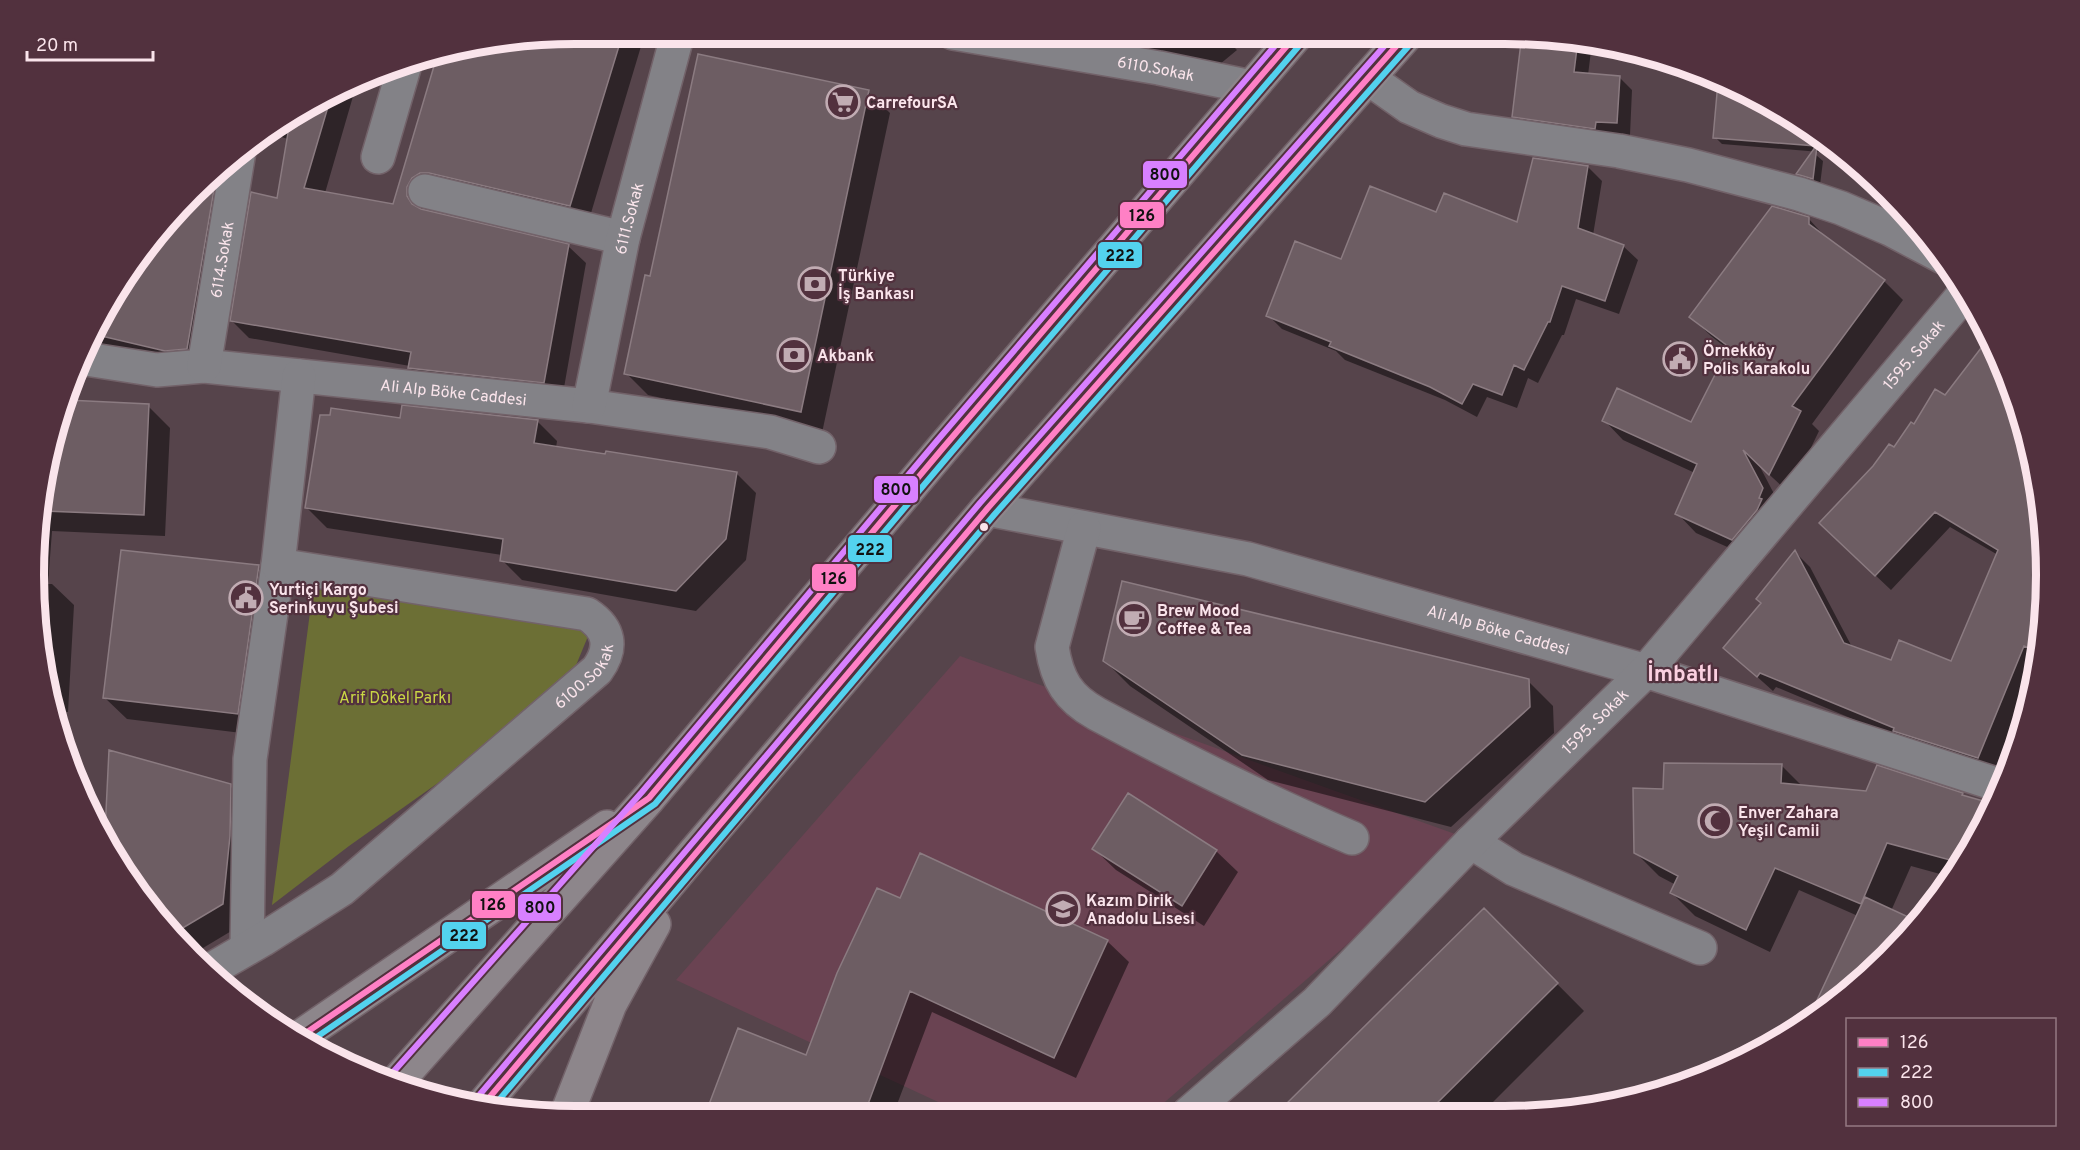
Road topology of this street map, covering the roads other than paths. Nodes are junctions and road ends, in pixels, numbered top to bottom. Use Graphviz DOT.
graph roads {
  1 [pos="675,44"];
  2 [pos="1018,44"];
  3 [pos="1288,44"];
  4 [pos="1398,44"];
  5 [pos="403,73"];
  6 [pos="1368,78"];
  7 [pos="1251,87"];
  8 [pos="378,157"];
  9 [pos="237,165"];
  10 [pos="425,191"];
  11 [pos="623,238"];
  12 [pos="1923,247"];
  13 [pos="1959,300"];
  14 [pos="89,360"];
  15 [pos="204,366"];
  16 [pos="299,376"];
  17 [pos="589,406"];
  18 [pos="819,447"];
  19 [pos="987,509"];
  20 [pos="1084,528"];
  21 [pos="278,565"];
  22 [pos="1646,671"];
  23 [pos="1994,783"];
  24 [pos="649,798"];
  25 [pos="1352,838"];
  26 [pos="1472,842"];
  27 [pos="690,858"];
  28 [pos="247,948"];
  29 [pos="1700,948"];
  30 [pos="216,967"];
  31 [pos="306,1033"];
  32 [pos="401,1077"];
  33 [pos="488,1099"];
  34 [pos="570,1106"];
  35 [pos="1197,1106"];
  1 -- 11 [label="street, 6111.Sokak"];
  2 -- 7 [label="street, 6110.Sokak"];
  3 -- 7 [label="highway"];
  4 -- 6 [label="highway"];
  5 -- 8 [label="street"];
  6 -- 12 [label="street"];
  6 -- 19 [label="highway"];
  7 -- 24 [label="highway"];
  9 -- 15 [label="street, 6114.Sokak"];
  10 -- 11 [label="street"];
  11 -- 17 [label="street, 6111.Sokak"];
  13 -- 22 [label="street, 1595. Sokak"];
  14 -- 15 [label="street, Ali Alp Böke Caddesi"];
  15 -- 16 [label="street, Ali Alp Böke Caddesi"];
  16 -- 17 [label="street, Ali Alp Böke Caddesi"];
  16 -- 21 [label="street"];
  17 -- 18 [label="street, Ali Alp Böke Caddesi"];
  19 -- 20 [label="street, Ali Alp Böke Caddesi"];
  19 -- 27 [label="highway"];
  20 -- 22 [label="street, Ali Alp Böke Caddesi"];
  20 -- 25 [label="street"];
  21 -- 28 [label="street"];
  21 -- 28 [label="street, 6100.Sokak"];
  22 -- 23 [label="street, Ali Alp Böke Caddesi"];
  22 -- 26 [label="street, 1595. Sokak"];
  24 -- 31 [label="highway"];
  24 -- 32 [label="highway"];
  26 -- 29 [label="street"];
  26 -- 35 [label="street, 1595. Sokak"];
  27 -- 33 [label="highway"];
  27 -- 34 [label="highway"];
  28 -- 30 [label="street, 6100.Sokak"];
}
